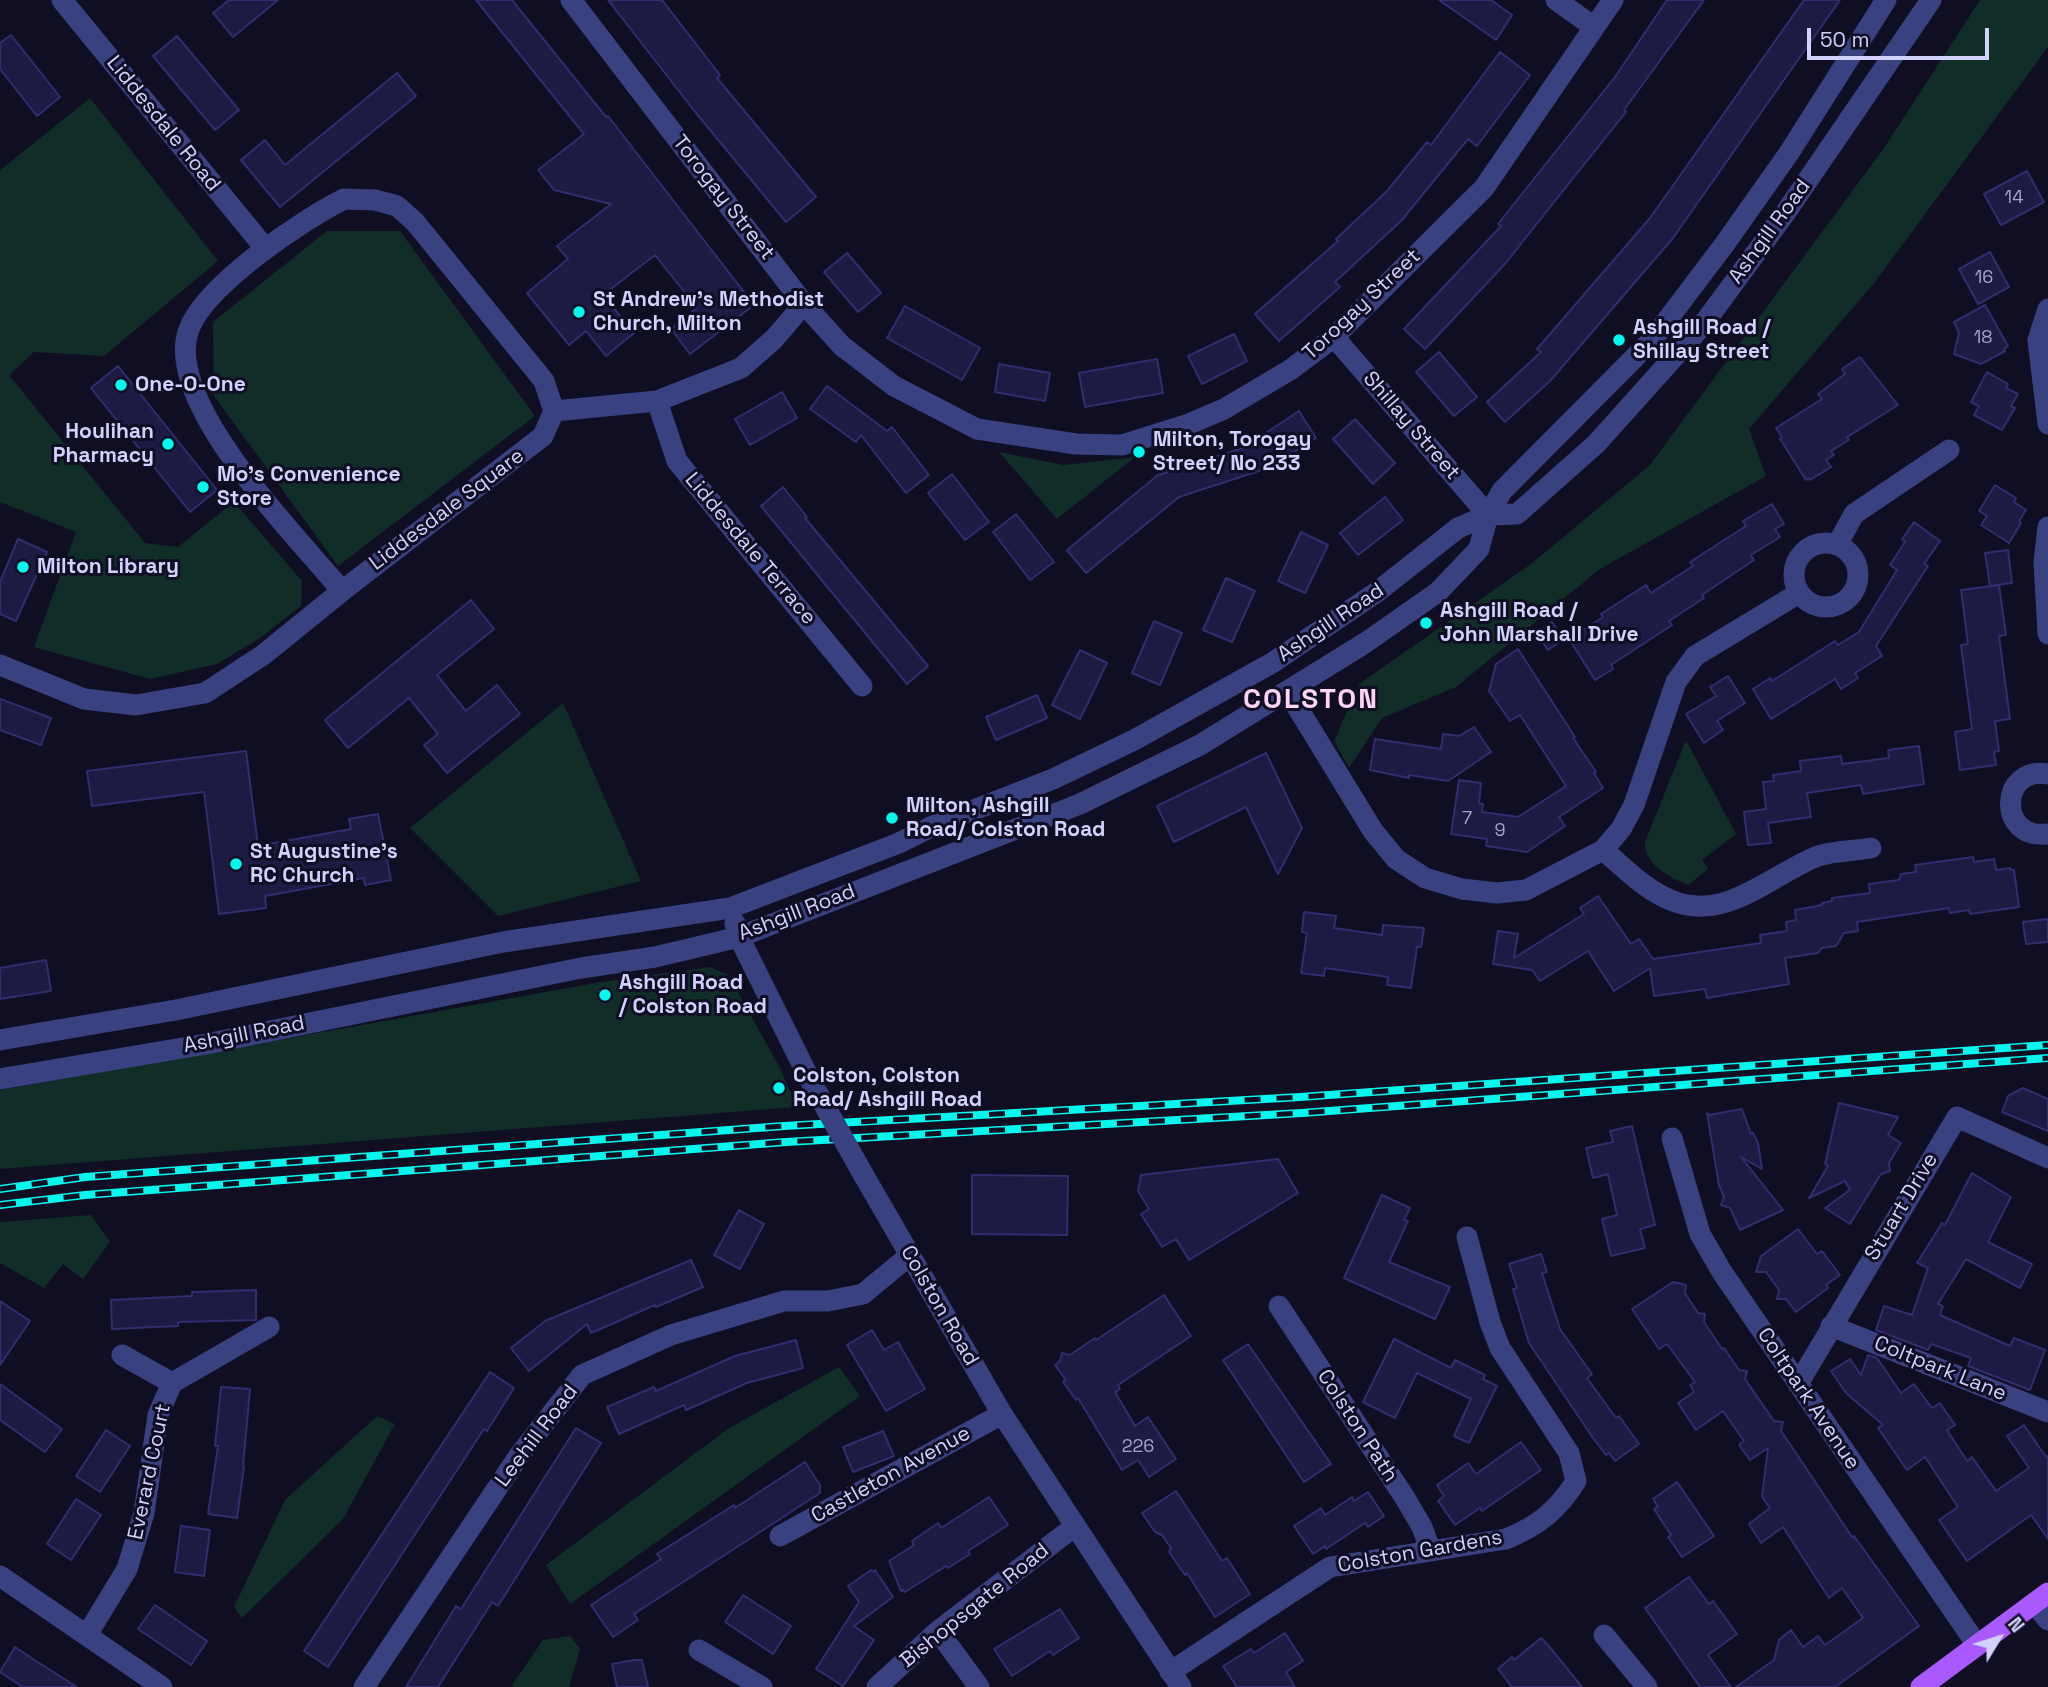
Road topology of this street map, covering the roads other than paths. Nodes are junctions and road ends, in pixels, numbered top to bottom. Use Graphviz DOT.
graph roads {
  1 [pos="62,0"];
  2 [pos="570,0"];
  3 [pos="1556,0"];
  4 [pos="1613,0"];
  5 [pos="1886,0"];
  6 [pos="1931,0"];
  7 [pos="1594,27"];
  8 [pos="265,248"];
  9 [pos="804,304"];
  10 [pos="2048,309"];
  11 [pos="1334,337"];
  12 [pos="657,401"];
  13 [pos="554,411"];
  14 [pos="2048,424"];
  15 [pos="1949,450"];
  16 [pos="1488,515"];
  17 [pos="2048,527"];
  18 [pos="1837,545"];
  19 [pos="342,591"];
  20 [pos="1799,593"];
  21 [pos="2048,634"];
  22 [pos="0,665"];
  23 [pos="862,686"];
  24 [pos="1288,692"];
  25 [pos="2048,774"];
  26 [pos="2048,834"];
  27 [pos="1871,848"];
  28 [pos="1603,850"];
  29 [pos="730,908"];
  30 [pos="739,937"];
  31 [pos="0,1040"];
  32 [pos="0,1079"];
  33 [pos="1672,1138"];
  34 [pos="2048,1158"];
  35 [pos="1467,1237"];
  36 [pos="909,1256"];
  37 [pos="1279,1306"];
  38 [pos="1831,1326"];
  39 [pos="269,1327"];
  40 [pos="122,1355"];
  41 [pos="172,1382"];
  42 [pos="1798,1384"];
  43 [pos="2048,1412"];
  44 [pos="1002,1414"];
  45 [pos="1074,1527"];
  46 [pos="779,1536"];
  47 [pos="1430,1549"];
  48 [pos="0,1576"];
  49 [pos="2043,1605"];
  50 [pos="938,1631"];
  51 [pos="87,1635"];
  52 [pos="1604,1635"];
  53 [pos="1978,1645"];
  54 [pos="699,1650"];
  55 [pos="1175,1679"];
  56 [pos="162,1687"];
  57 [pos="364,1687"];
  58 [pos="762,1687"];
  59 [pos="877,1687"];
  60 [pos="979,1687"];
  61 [pos="1647,1687"];
  62 [pos="1921,1687"];
  1 -- 8 [label="street, Liddesdale Road"];
  2 -- 9 [label="street, Torogay Street"];
  3 -- 7 [label="street"];
  4 -- 7 [label="street, Torogay Street"];
  5 -- 16 [label="street, Ashgill Road"];
  6 -- 16 [label="street, Ashgill Road"];
  7 -- 11 [label="street, Torogay Street"];
  8 -- 13 [label="street"];
  8 -- 19 [label="street"];
  9 -- 11 [label="street, Torogay Street"];
  9 -- 12 [label="street"];
  10 -- 14 [label="street"];
  11 -- 16 [label="street, Shillay Street"];
  12 -- 13 [label="street"];
  12 -- 23 [label="street, Liddesdale Terrace"];
  13 -- 19 [label="street, Liddesdale Square"];
  15 -- 18 [label="street"];
  16 -- 24 [label="street, Ashgill Road"];
  16 -- 29 [label="street, Ashgill Road"];
  17 -- 21 [label="street"];
  18 -- 20 [label="street"];
  18 -- 20 [label="street"];
  19 -- 22 [label="street, Liddesdale Square"];
  20 -- 28 [label="street"];
  24 -- 28 [label="street"];
  24 -- 30 [label="street, Ashgill Road"];
  25 -- 26 [label="street"];
  27 -- 28 [label="street"];
  29 -- 30 [label="street, Colston Road"];
  29 -- 31 [label="street, Ashgill Road"];
  30 -- 32 [label="street, Ashgill Road"];
  30 -- 36 [label="street, Colston Road, bridge"];
  33 -- 42 [label="street, Coltpark Avenue"];
  34 -- 38 [label="street, Stuart Drive"];
  35 -- 47 [label="street, Colston Gardens"];
  36 -- 44 [label="street, Colston Road"];
  36 -- 57 [label="street, Leehill Road"];
  37 -- 47 [label="street, Colston Path"];
  38 -- 42 [label="street, Stuart Drive"];
  38 -- 43 [label="street, Coltpark Lane"];
  39 -- 41 [label="street, Everard Court"];
  40 -- 41 [label="street, Everard Court"];
  41 -- 51 [label="street, Everard Court"];
  42 -- 53 [label="street, Coltpark Avenue"];
  44 -- 45 [label="street, Colston Road"];
  44 -- 46 [label="street, Castleton Avenue"];
  45 -- 50 [label="street, Bishopsgate Road"];
  45 -- 55 [label="street, Colston Road"];
  47 -- 55 [label="street, Colston Gardens"];
  48 -- 51 [label="street"];
  49 -- 53 [label="main road"];
  50 -- 59 [label="street, Bishopsgate Road"];
  50 -- 60 [label="street"];
  51 -- 56 [label="street"];
  52 -- 61 [label="street"];
  53 -- 62 [label="main road"];
  54 -- 58 [label="street"];
}
